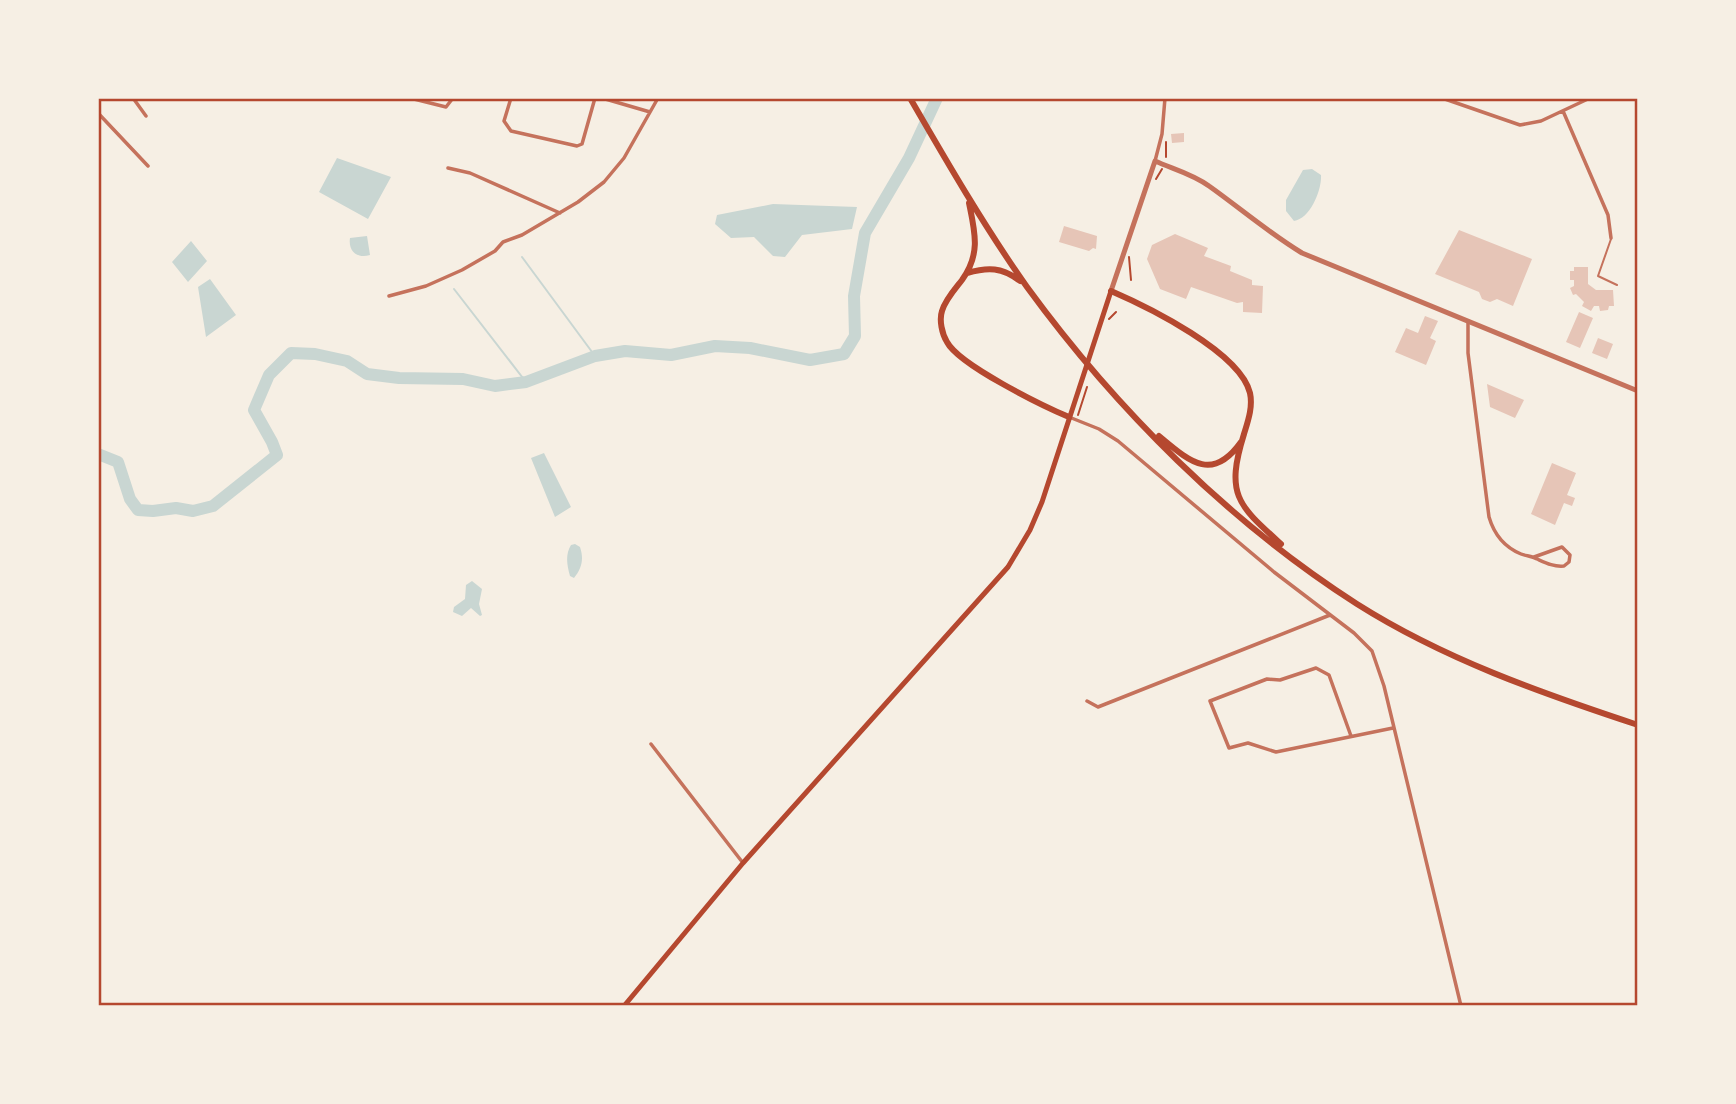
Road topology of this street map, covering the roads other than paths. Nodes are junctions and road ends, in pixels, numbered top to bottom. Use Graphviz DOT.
graph roads {
  1 [pos="133,98"];
  2 [pos="410,98"];
  3 [pos="453,98"];
  4 [pos="511,98"];
  5 [pos="595,98"];
  6 [pos="601,98"];
  7 [pos="658,98"];
  8 [pos="1166,98"];
  9 [pos="1442,98"];
  10 [pos="1590,98"];
  11 [pos="910,99"];
  12 [pos="1563,111"];
  13 [pos="650,112"];
  14 [pos="98,113"];
  15 [pos="146,116"];
  16 [pos="1155,161"];
  17 [pos="148,166"];
  18 [pos="448,168"];
  19 [pos="969,200"];
  20 [pos="560,213"];
  21 [pos="1611,238"];
  22 [pos="967,273"];
  23 [pos="1617,285"];
  24 [pos="1027,286"];
  25 [pos="1111,290"];
  26 [pos="389,296"];
  27 [pos="1468,321"];
  28 [pos="1638,391"];
  29 [pos="1133,413"];
  30 [pos="1073,419"];
  31 [pos="1242,440"];
  32 [pos="1534,557"];
  33 [pos="1312,572"];
  34 [pos="1330,615"];
  35 [pos="1087,701"];
  36 [pos="1638,725"];
  37 [pos="1393,728"];
  38 [pos="1351,736"];
  39 [pos="651,744"];
  40 [pos="743,863"];
  41 [pos="624,1006"];
  42 [pos="1461,1006"];
  1 -- 15 [label="street"];
  2 -- 3 [label="street"];
  4 -- 5 [label="street"];
  6 -- 13 [label="street"];
  7 -- 13 [label="street"];
  8 -- 16 [label="street"];
  9 -- 12 [label="street"];
  10 -- 12 [label="street"];
  11 -- 19 [label="main road"];
  12 -- 21 [label="street"];
  13 -- 20 [label="street"];
  14 -- 17 [label="street"];
  16 -- 25 [label="street"];
  16 -- 27 [label="street"];
  18 -- 20 [label="street"];
  19 -- 22 [label="main road"];
  19 -- 24 [label="main road"];
  20 -- 26 [label="street"];
  21 -- 23 [label="lane"];
  22 -- 24 [label="main road"];
  22 -- 30 [label="main road"];
  24 -- 29 [label="main road"];
  25 -- 30 [label="main road"];
  25 -- 31 [label="main road"];
  27 -- 28 [label="street"];
  27 -- 32 [label="street"];
  29 -- 31 [label="main road"];
  29 -- 33 [label="main road"];
  30 -- 34 [label="street"];
  30 -- 40 [label="main road"];
  31 -- 33 [label="main road"];
  32 -- 32 [label="street"];
  33 -- 36 [label="main road"];
  34 -- 35 [label="street"];
  34 -- 37 [label="street"];
  37 -- 38 [label="street"];
  37 -- 42 [label="street"];
  38 -- 38 [label="street"];
  39 -- 40 [label="street"];
  40 -- 41 [label="main road"];
}
